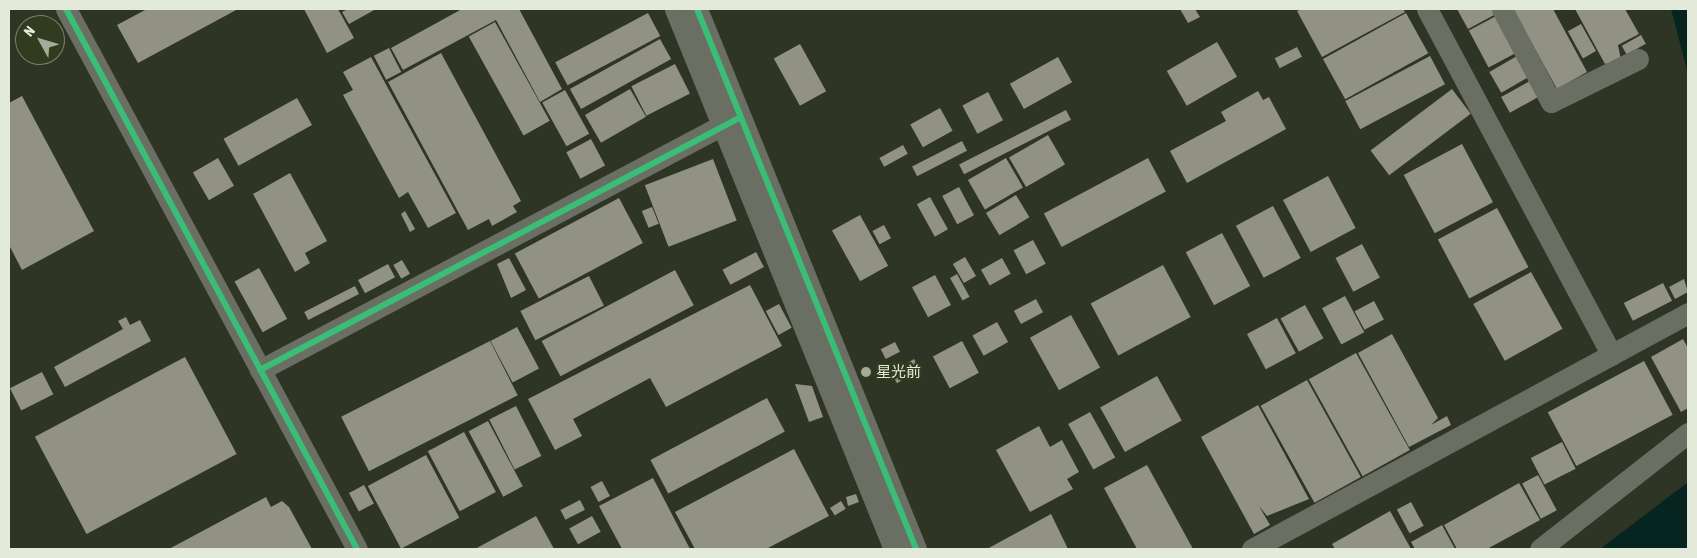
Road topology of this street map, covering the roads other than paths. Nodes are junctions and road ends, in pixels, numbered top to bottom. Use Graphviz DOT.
graph roads {
  1 [pos="66,9"];
  2 [pos="675,9"];
  3 [pos="698,9"];
  4 [pos="1427,9"];
  5 [pos="1502,9"];
  6 [pos="1638,58"];
  7 [pos="741,117"];
  8 [pos="721,125"];
  9 [pos="1688,313"];
  10 [pos="1612,355"];
  11 [pos="260,370"];
  12 [pos="1688,433"];
  13 [pos="357,549"];
  14 [pos="894,549"];
  15 [pos="916,549"];
  16 [pos="1252,549"];
  17 [pos="1540,549"];
  1 -- 11 [label="street"];
  2 -- 8 [label="street"];
  3 -- 7 [label="street"];
  4 -- 10 [label="street"];
  5 -- 6 [label="street"];
  7 -- 8 [label="street"];
  7 -- 15 [label="street"];
  8 -- 11 [label="street"];
  8 -- 14 [label="street"];
  9 -- 10 [label="street"];
  10 -- 16 [label="street"];
  11 -- 13 [label="street"];
  12 -- 17 [label="street"];
}
